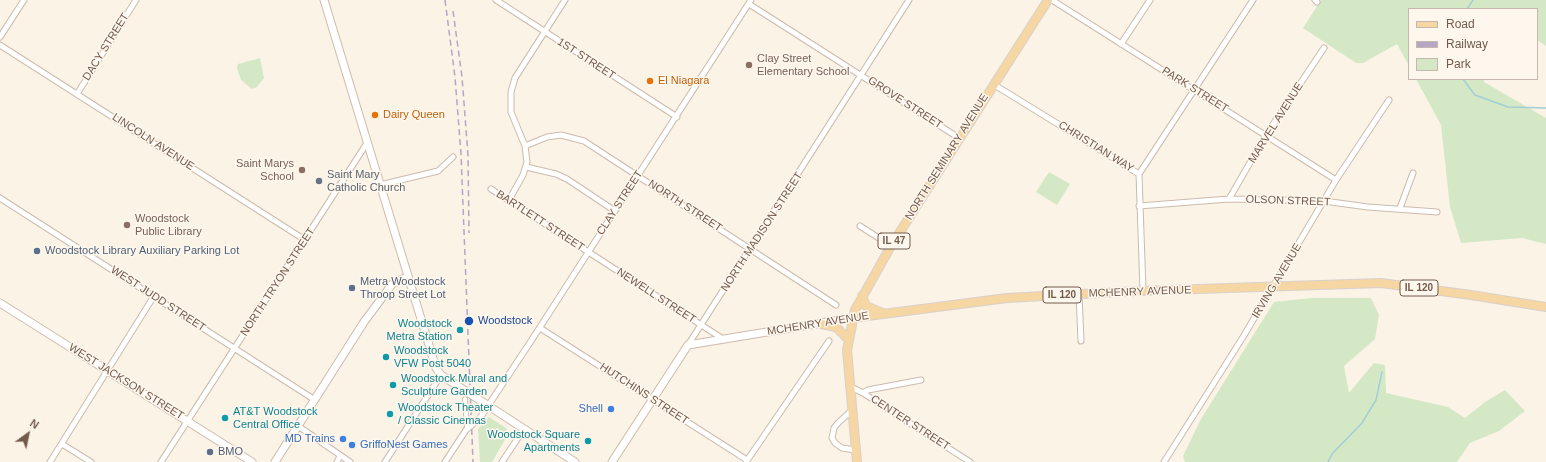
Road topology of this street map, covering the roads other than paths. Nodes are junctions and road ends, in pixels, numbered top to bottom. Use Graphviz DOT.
graph roads {
  1 [pos="24,0"];
  2 [pos="136,0"];
  3 [pos="324,0"];
  4 [pos="496,0"];
  5 [pos="564,0"];
  6 [pos="909,0"];
  7 [pos="1048,0"];
  8 [pos="1052,0"];
  9 [pos="1150,0"];
  10 [pos="1253,0"];
  11 [pos="750,2"];
  12 [pos="544,32"];
  13 [pos="0,37"];
  14 [pos="1121,44"];
  15 [pos="0,45"];
  16 [pos="1324,48"];
  17 [pos="861,75"];
  18 [pos="993,84"];
  19 [pos="1195,90"];
  20 [pos="77,94"];
  21 [pos="1389,100"];
  22 [pos="677,117"];
  23 [pos="1266,135"];
  24 [pos="959,138"];
  25 [pos="368,143"];
  26 [pos="525,146"];
  27 [pos="453,158"];
  28 [pos="526,167"];
  29 [pos="1413,173"];
  30 [pos="1139,174"];
  31 [pos="638,176"];
  32 [pos="1336,180"];
  33 [pos="380,185"];
  34 [pos="491,189"];
  35 [pos="0,198"];
  36 [pos="1229,199"];
  37 [pos="509,200"];
  38 [pos="1324,201"];
  39 [pos="1139,206"];
  40 [pos="1400,208"];
  41 [pos="615,211"];
  42 [pos="1437,212"];
  43 [pos="860,226"];
  44 [pos="305,240"];
  45 [pos="890,246"];
  46 [pos="750,248"];
  47 [pos="589,252"];
  48 [pos="408,277"];
  49 [pos="1274,286"];
  50 [pos="1143,291"];
  51 [pos="1078,294"];
  52 [pos="154,296"];
  53 [pos="862,296"];
  54 [pos="0,303"];
  55 [pos="836,305"];
  56 [pos="1546,307"];
  57 [pos="886,314"];
  58 [pos="852,318"];
  59 [pos="821,324"];
  60 [pos="701,325"];
  61 [pos="540,328"];
  62 [pos="723,339"];
  63 [pos="849,340"];
  64 [pos="829,341"];
  65 [pos="1082,341"];
  66 [pos="688,345"];
  67 [pos="235,349"];
  68 [pos="107,370"];
  69 [pos="441,374"];
  70 [pos="921,380"];
  71 [pos="849,386"];
  72 [pos="863,393"];
  73 [pos="465,399"];
  74 [pos="315,400"];
  75 [pos="652,400"];
  76 [pos="488,405"];
  77 [pos="851,411"];
  78 [pos="188,422"];
  79 [pos="298,426"];
  80 [pos="467,428"];
  81 [pos="524,429"];
  82 [pos="62,444"];
  83 [pos="855,450"];
  84 [pos="340,456"];
  85 [pos="747,461"];
  86 [pos="50,462"];
  87 [pos="91,462"];
  88 [pos="162,462"];
  89 [pos="252,462"];
  90 [pos="274,462"];
  91 [pos="337,462"];
  92 [pos="350,462"];
  93 [pos="385,462"];
  94 [pos="445,462"];
  95 [pos="502,462"];
  96 [pos="575,462"];
  97 [pos="612,462"];
  98 [pos="857,462"];
  99 [pos="970,462"];
  100 [pos="1164,462"];
  1 -- 13 [label="street"];
  2 -- 20 [label="street, DACY STREET"];
  3 -- 25 [label="main road"];
  4 -- 12 [label="street, 1ST STREET"];
  5 -- 12 [label="street"];
  6 -- 17 [label="street, NORTH MADISON STREET"];
  7 -- 18 [label="main road, NORTH SEMINARY AVENUE / IL 47"];
  8 -- 14 [label="street, PARK STREET"];
  9 -- 14 [label="street"];
  10 -- 19 [label="street"];
  11 -- 17 [label="street, GROVE STREET"];
  11 -- 22 [label="street, CLAY STREET"];
  12 -- 22 [label="street, 1ST STREET"];
  12 -- 26 [label="street"];
  14 -- 19 [label="street, PARK STREET"];
  15 -- 20 [label="street, LINCOLN AVENUE"];
  16 -- 23 [label="street, MARVEL AVENUE"];
  17 -- 24 [label="street, GROVE STREET"];
  17 -- 46 [label="street, NORTH MADISON STREET"];
  18 -- 24 [label="main road, NORTH SEMINARY AVENUE / IL 47"];
  18 -- 30 [label="street, CHRISTIAN WAY"];
  19 -- 23 [label="street, PARK STREET"];
  19 -- 30 [label="street"];
  20 -- 44 [label="street, LINCOLN AVENUE"];
  21 -- 32 [label="street, IRVING AVENUE"];
  22 -- 31 [label="street, CLAY STREET"];
  23 -- 32 [label="street, PARK STREET"];
  23 -- 36 [label="street, MARVEL AVENUE"];
  24 -- 45 [label="main road, NORTH SEMINARY AVENUE / IL 47"];
  25 -- 33 [label="main road"];
  25 -- 44 [label="street, NORTH TRYON STREET"];
  26 -- 28 [label="street"];
  26 -- 31 [label="street, NORTH STREET"];
  27 -- 33 [label="street"];
  28 -- 37 [label="street"];
  28 -- 41 [label="street"];
  29 -- 40 [label="street"];
  30 -- 39 [label="street, CHRISTIAN WAY"];
  31 -- 41 [label="street, CLAY STREET"];
  31 -- 46 [label="street, NORTH STREET"];
  32 -- 38 [label="street, IRVING AVENUE"];
  33 -- 48 [label="main road"];
  34 -- 37 [label="street, BARTLETT STREET"];
  35 -- 52 [label="street, WEST JUDD STREET"];
  36 -- 38 [label="street, OLSON STREET"];
  36 -- 39 [label="street, OLSON STREET"];
  37 -- 47 [label="street, BARTLETT STREET"];
  38 -- 40 [label="street, OLSON STREET"];
  38 -- 49 [label="street, IRVING AVENUE"];
  39 -- 50 [label="street, CHRISTIAN WAY"];
  40 -- 42 [label="street, OLSON STREET"];
  41 -- 47 [label="street, CLAY STREET"];
  43 -- 45 [label="street"];
  44 -- 67 [label="street, NORTH TRYON STREET"];
  45 -- 53 [label="main road, NORTH SEMINARY AVENUE / IL 47"];
  46 -- 55 [label="street, NORTH STREET"];
  46 -- 60 [label="street, NORTH MADISON STREET"];
  47 -- 60 [label="street, NEWELL STREET"];
  47 -- 61 [label="street, CLAY STREET"];
  48 -- 69 [label="main road"];
  48 -- 74 [label="main road"];
  49 -- 50 [label="main road, MCHENRY AVENUE / IL 120"];
  49 -- 56 [label="main road, MCHENRY AVENUE / IL 120"];
  49 -- 100 [label="street, IRVING AVENUE"];
  50 -- 51 [label="main road, MCHENRY AVENUE / IL 120"];
  51 -- 57 [label="main road, MCHENRY AVENUE / IL 120"];
  51 -- 65 [label="street"];
  52 -- 67 [label="street, WEST JUDD STREET"];
  52 -- 68 [label="street"];
  53 -- 57 [label="main road"];
  53 -- 58 [label="main road, NORTH SEMINARY AVENUE / IL 47"];
  54 -- 68 [label="main road, WEST JACKSON STREET"];
  57 -- 58 [label="main road, MCHENRY AVENUE / IL 120"];
  58 -- 59 [label="main road, MCHENRY AVENUE / IL 120"];
  58 -- 63 [label="main road, IL 47"];
  59 -- 62 [label="main road, MCHENRY AVENUE / IL 120"];
  59 -- 63 [label="main road"];
  60 -- 62 [label="street, NEWELL STREET"];
  60 -- 66 [label="street, NORTH MADISON STREET"];
  61 -- 75 [label="street, HUTCHINS STREET"];
  61 -- 76 [label="street, CLAY STREET"];
  62 -- 66 [label="main road, MCHENRY AVENUE / IL 120"];
  63 -- 71 [label="main road, IL 47"];
  64 -- 85 [label="street"];
  66 -- 75 [label="main road, NORTH MADISON STREET"];
  67 -- 74 [label="street, WEST JUDD STREET"];
  67 -- 78 [label="street, NORTH TRYON STREET"];
  68 -- 78 [label="main road, WEST JACKSON STREET"];
  68 -- 82 [label="street"];
  69 -- 76 [label="main road"];
  69 -- 93 [label="street"];
  70 -- 72 [label="street"];
  71 -- 72 [label="street, CENTER STREET"];
  71 -- 77 [label="main road, IL 47"];
  72 -- 99 [label="street, CENTER STREET"];
  73 -- 80 [label="street"];
  74 -- 79 [label="main road"];
  75 -- 85 [label="street, HUTCHINS STREET"];
  75 -- 97 [label="main road, NORTH MADISON STREET"];
  76 -- 80 [label="street, CLAY STREET"];
  76 -- 81 [label="main road"];
  77 -- 83 [label="main road, IL 47"];
  77 -- 83 [label="street"];
  78 -- 88 [label="street, NORTH TRYON STREET"];
  78 -- 89 [label="main road, WEST JACKSON STREET"];
  79 -- 84 [label="street"];
  79 -- 90 [label="main road"];
  80 -- 94 [label="street, CLAY STREET"];
  81 -- 95 [label="street"];
  81 -- 96 [label="main road"];
  82 -- 86 [label="street"];
  82 -- 87 [label="street"];
  83 -- 98 [label="main road, IL 47"];
  84 -- 91 [label="street"];
  84 -- 92 [label="street"];
}
